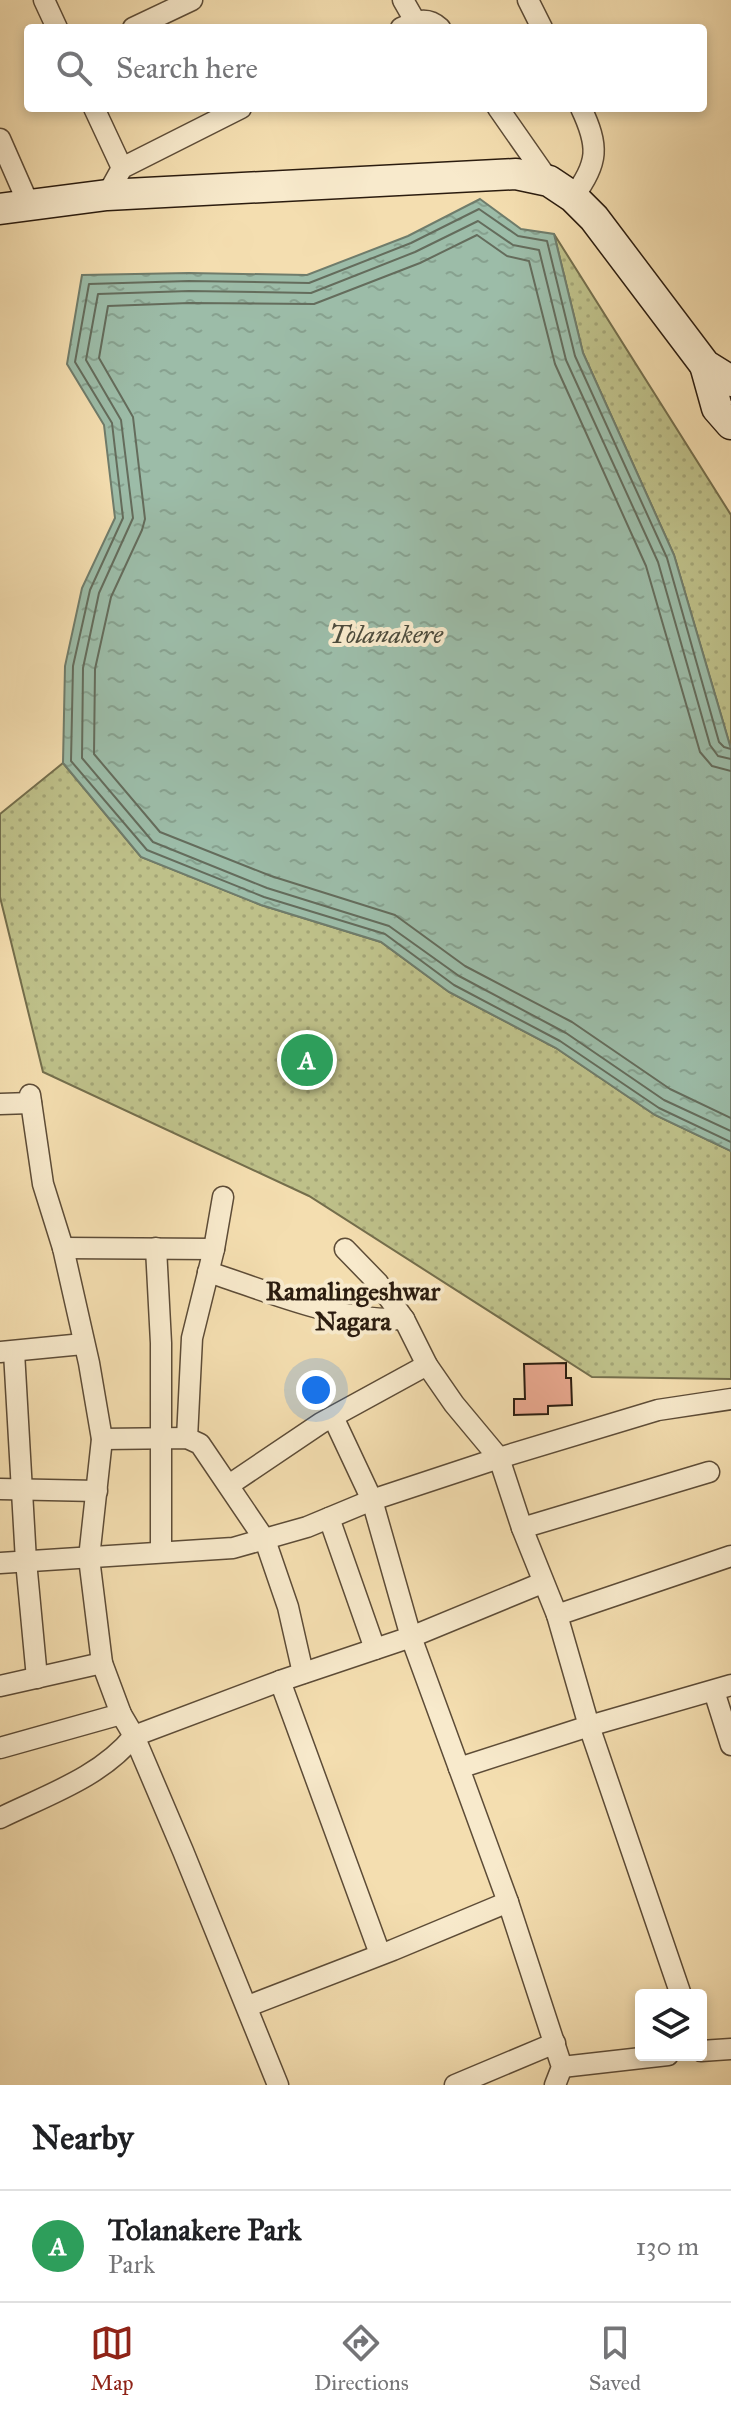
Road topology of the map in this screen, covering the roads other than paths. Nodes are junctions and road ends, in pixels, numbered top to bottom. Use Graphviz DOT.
graph roads {
  1 [pos="44,0"];
  2 [pos="192,0"];
  3 [pos="403,0"];
  4 [pos="528,0"];
  5 [pos="55,24"];
  6 [pos="141,24"];
  7 [pos="408,24"];
  8 [pos="436,24"];
  9 [pos="540,24"];
  10 [pos="96,112"];
  11 [pos="233,112"];
  12 [pos="501,112"];
  13 [pos="583,112"];
  14 [pos="0,139"];
  15 [pos="122,168"];
  16 [pos="561,189"];
  17 [pos="107,195"];
  18 [pos="15,207"];
  19 [pos="705,365"];
  20 [pos="731,381"];
  21 [pos="731,424"];
  22 [pos="0,1104"];
  23 [pos="223,1197"];
  24 [pos="63,1248"];
  25 [pos="156,1248"];
  26 [pos="214,1249"];
  27 [pos="345,1249"];
  28 [pos="208,1272"];
  29 [pos="404,1319"];
  30 [pos="83,1344"];
  31 [pos="7,1352"];
  32 [pos="427,1365"];
  33 [pos="731,1399"];
  34 [pos="333,1417"];
  35 [pos="9,1432"];
  36 [pos="162,1437"];
  37 [pos="187,1438"];
  38 [pos="102,1439"];
  39 [pos="499,1458"];
  40 [pos="709,1472"];
  41 [pos="229,1485"];
  42 [pos="0,1489"];
  43 [pos="23,1489"];
  44 [pos="97,1491"];
  45 [pos="372,1500"];
  46 [pos="329,1518"];
  47 [pos="522,1528"];
  48 [pos="265,1540"];
  49 [pos="161,1552"];
  50 [pos="731,1556"];
  51 [pos="89,1558"];
  52 [pos="26,1561"];
  53 [pos="0,1563"];
  54 [pos="542,1583"];
  55 [pos="557,1615"];
  56 [pos="411,1637"];
  57 [pos="375,1649"];
  58 [pos="102,1663"];
  59 [pos="303,1673"];
  60 [pos="37,1678"];
  61 [pos="280,1681"];
  62 [pos="0,1686"];
  63 [pos="722,1688"];
  64 [pos="121,1714"];
  65 [pos="589,1726"];
  66 [pos="134,1736"];
  67 [pos="731,1745"];
  68 [pos="0,1748"];
  69 [pos="459,1768"];
  70 [pos="0,1818"];
  71 [pos="508,1902"];
  72 [pos="380,1954"];
  73 [pos="679,1989"];
  74 [pos="248,2006"];
  75 [pos="555,2043"];
  76 [pos="731,2049"];
  77 [pos="707,2051"];
  78 [pos="637,2061"];
  79 [pos="559,2076"];
  80 [pos="278,2085"];
  81 [pos="455,2085"];
  1 -- 5 [label="street"];
  2 -- 6 [label="street"];
  3 -- 7 [label="street"];
  4 -- 9 [label="street"];
  7 -- 8 [label="street"];
  10 -- 15 [label="street"];
  11 -- 15 [label="street"];
  12 -- 16 [label="street"];
  13 -- 16 [label="street"];
  14 -- 18 [label="street"];
  15 -- 17 [label="street"];
  16 -- 17 [label="main road"];
  16 -- 19 [label="main road"];
  17 -- 18 [label="main road"];
  19 -- 20 [label="main road"];
  19 -- 21 [label="main road"];
  22 -- 24 [label="street"];
  23 -- 26 [label="street"];
  24 -- 25 [label="street"];
  24 -- 30 [label="street"];
  25 -- 26 [label="street"];
  25 -- 36 [label="street"];
  26 -- 28 [label="street"];
  27 -- 29 [label="street"];
  28 -- 29 [label="street"];
  28 -- 37 [label="street"];
  29 -- 32 [label="street"];
  30 -- 31 [label="street"];
  30 -- 38 [label="street"];
  31 -- 35 [label="street"];
  32 -- 34 [label="street"];
  32 -- 39 [label="street"];
  33 -- 39 [label="street"];
  34 -- 41 [label="street"];
  34 -- 45 [label="street"];
  35 -- 43 [label="street"];
  36 -- 37 [label="street"];
  36 -- 38 [label="street"];
  36 -- 49 [label="street"];
  37 -- 41 [label="street"];
  38 -- 44 [label="street"];
  39 -- 45 [label="street"];
  39 -- 47 [label="street"];
  40 -- 47 [label="street"];
  41 -- 48 [label="street"];
  42 -- 43 [label="street"];
  43 -- 44 [label="street"];
  43 -- 52 [label="street"];
  44 -- 51 [label="street"];
  45 -- 46 [label="street"];
  45 -- 56 [label="street"];
  46 -- 48 [label="street"];
  46 -- 57 [label="street"];
  47 -- 54 [label="street"];
  48 -- 49 [label="street"];
  48 -- 59 [label="street"];
  49 -- 51 [label="street"];
  50 -- 55 [label="street"];
  51 -- 52 [label="street"];
  51 -- 58 [label="street"];
  52 -- 53 [label="street"];
  52 -- 60 [label="street"];
  54 -- 55 [label="street"];
  54 -- 56 [label="street"];
  55 -- 65 [label="street"];
  56 -- 57 [label="street"];
  56 -- 69 [label="street"];
  57 -- 59 [label="street"];
  58 -- 60 [label="street"];
  58 -- 64 [label="street"];
  59 -- 61 [label="street"];
  60 -- 62 [label="street"];
  61 -- 66 [label="street"];
  61 -- 72 [label="street"];
  63 -- 65 [label="street"];
  63 -- 67 [label="street"];
  64 -- 66 [label="street"];
  64 -- 68 [label="street"];
  65 -- 69 [label="street"];
  65 -- 73 [label="street"];
  66 -- 70 [label="street"];
  66 -- 74 [label="street"];
  69 -- 71 [label="street"];
  71 -- 72 [label="street"];
  71 -- 75 [label="street"];
  72 -- 74 [label="street"];
  74 -- 80 [label="street"];
  75 -- 79 [label="street"];
  75 -- 81 [label="street"];
  76 -- 77 [label="street"];
  78 -- 79 [label="street"];
}
